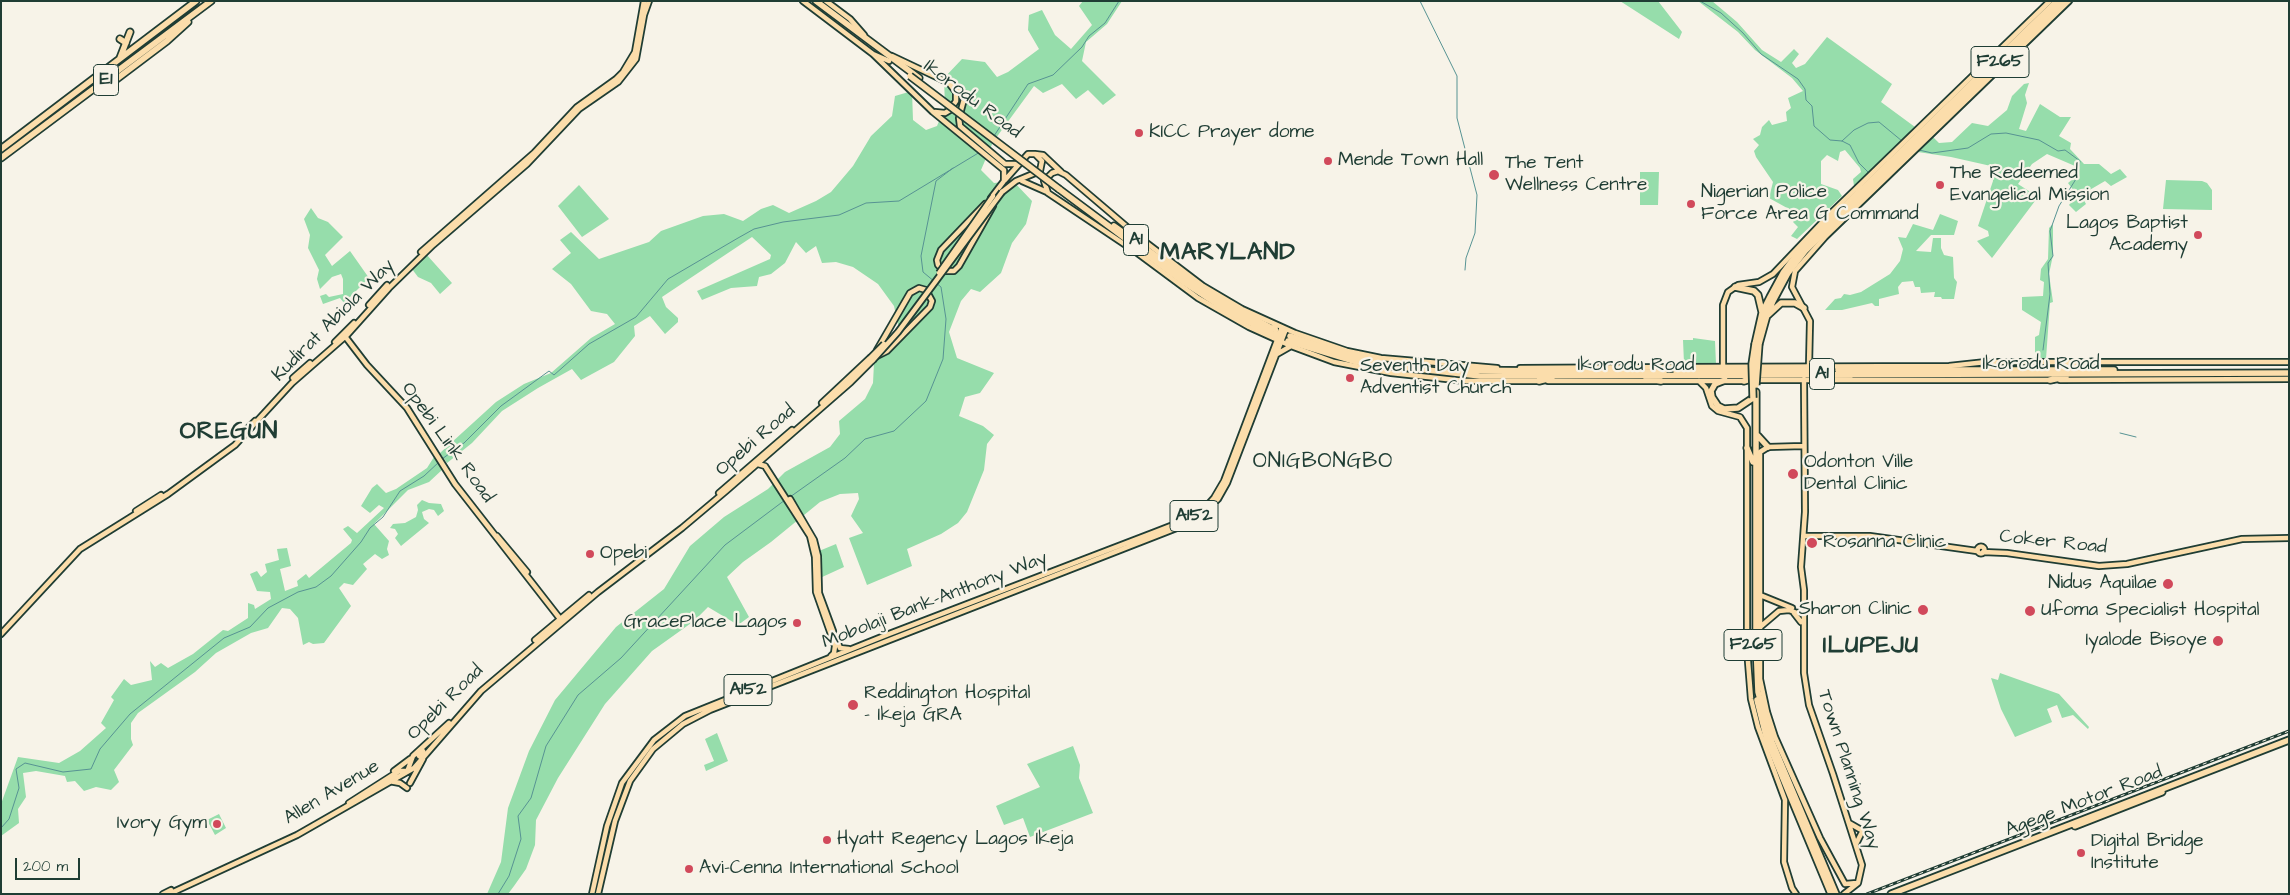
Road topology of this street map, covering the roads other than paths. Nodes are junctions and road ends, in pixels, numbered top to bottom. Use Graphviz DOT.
graph roads {
  1 [pos="196,1"];
  2 [pos="644,1"];
  3 [pos="649,1"];
  4 [pos="803,1"];
  5 [pos="811,1"];
  6 [pos="816,1"];
  7 [pos="826,1"];
  8 [pos="2050,1"];
  9 [pos="2057,1"];
  10 [pos="2064,1"];
  11 [pos="2069,1"];
  12 [pos="211,2"];
  13 [pos="195,13"];
  14 [pos="163,26"];
  15 [pos="130,32"];
  16 [pos="166,35"];
  17 [pos="120,39"];
  18 [pos="126,43"];
  19 [pos="878,48"];
  20 [pos="873,54"];
  21 [pos="890,61"];
  22 [pos="118,62"];
  23 [pos="911,75"];
  24 [pos="950,83"];
  25 [pos="83,87"];
  26 [pos="89,92"];
  27 [pos="933,112"];
  28 [pos="1936,121"];
  29 [pos="556,132"];
  30 [pos="1,149"];
  31 [pos="1034,154"];
  32 [pos="1,158"];
  33 [pos="1018,164"];
  34 [pos="1061,172"];
  35 [pos="1004,178"];
  36 [pos="1021,180"];
  37 [pos="1060,187"];
  38 [pos="1000,190"];
  39 [pos="1048,192"];
  40 [pos="995,198"];
  41 [pos="1855,199"];
  42 [pos="1838,212"];
  43 [pos="1838,224"];
  44 [pos="1830,230"];
  45 [pos="1823,236"];
  46 [pos="1124,238"];
  47 [pos="1134,238"];
  48 [pos="1151,246"];
  49 [pos="1136,252"];
  50 [pos="1176,267"];
  51 [pos="1182,275"];
  52 [pos="1171,279"];
  53 [pos="1185,284"];
  54 [pos="1735,287"];
  55 [pos="1804,308"];
  56 [pos="1764,316"];
  57 [pos="1284,328"];
  58 [pos="1272,331"];
  59 [pos="345,335"];
  60 [pos="1287,340"];
  61 [pos="1275,353"];
  62 [pos="874,357"];
  63 [pos="2092,362"];
  64 [pos="2289,362"];
  65 [pos="1678,366"];
  66 [pos="1809,366"];
  67 [pos="1855,366"];
  68 [pos="1921,366"];
  69 [pos="1723,367"];
  70 [pos="1776,367"];
  71 [pos="1552,368"];
  72 [pos="1835,370"];
  73 [pos="1938,370"];
  74 [pos="2044,370"];
  75 [pos="1706,371"];
  76 [pos="2289,371"];
  77 [pos="1536,372"];
  78 [pos="1763,372"];
  79 [pos="1825,374"];
  80 [pos="1975,374"];
  81 [pos="2078,374"];
  82 [pos="1561,376"];
  83 [pos="1636,376"];
  84 [pos="1803,379"];
  85 [pos="1850,379"];
  86 [pos="2289,379"];
  87 [pos="1725,380"];
  88 [pos="1982,380"];
  89 [pos="2050,380"];
  90 [pos="1539,381"];
  91 [pos="1661,381"];
  92 [pos="1698,381"];
  93 [pos="1744,381"];
  94 [pos="1755,395"];
  95 [pos="1756,434"];
  96 [pos="1803,446"];
  97 [pos="1768,447"];
  98 [pos="1750,454"];
  99 [pos="764,458"];
  100 [pos="1804,462"];
  101 [pos="756,465"];
  102 [pos="768,468"];
  103 [pos="725,490"];
  104 [pos="1758,492"];
  105 [pos="807,529"];
  106 [pos="1804,536"];
  107 [pos="2289,538"];
  108 [pos="1760,594"];
  109 [pos="1794,612"];
  110 [pos="1803,613"];
  111 [pos="560,617"];
  112 [pos="1801,622"];
  113 [pos="1760,628"];
  114 [pos="1,630"];
  115 [pos="899,633"];
  116 [pos="1,634"];
  117 [pos="889,634"];
  118 [pos="1803,635"];
  119 [pos="890,640"];
  120 [pos="850,650"];
  121 [pos="830,657"];
  122 [pos="2289,741"];
  123 [pos="429,742"];
  124 [pos="1776,755"];
  125 [pos="413,756"];
  126 [pos="423,759"];
  127 [pos="407,772"];
  128 [pos="382,781"];
  129 [pos="388,781"];
  130 [pos="410,783"];
  131 [pos="407,788"];
  132 [pos="1849,823"];
  133 [pos="604,838"];
  134 [pos="610,839"];
  135 [pos="1856,844"];
  136 [pos="601,851"];
  137 [pos="607,852"];
  138 [pos="1858,883"];
  139 [pos="1845,884"];
  140 [pos="1918,885"];
  141 [pos="163,894"];
  142 [pos="168,894"];
  143 [pos="592,894"];
  144 [pos="598,894"];
  145 [pos="1796,894"];
  146 [pos="1831,894"];
  147 [pos="1836,894"];
  148 [pos="1843,894"];
  149 [pos="1891,894"];
  150 [pos="1901,894"];
  1 -- 14 [label="highway, E1"];
  2 -- 29 [label="main road, Kudirat Abiola Way"];
  3 -- 29 [label="main road, Kudirat Abiola Way"];
  4 -- 20 [label="main road, Ikorodu Road"];
  5 -- 21 [label="highway, Ikorodu Road / A1"];
  6 -- 19 [label="highway, Ikorodu Road / A1"];
  7 -- 19 [label="main road, Ikorodu Road"];
  8 -- 28 [label="main road"];
  9 -- 28 [label="highway, F265"];
  10 -- 28 [label="highway, F265"];
  11 -- 28 [label="main road"];
  12 -- 13 [label="highway, E1"];
  13 -- 16 [label="highway, E1"];
  13 -- 26 [label="highway"];
  14 -- 16 [label="highway"];
  14 -- 22 [label="highway, E1"];
  15 -- 18 [label="highway"];
  16 -- 26 [label="highway, E1"];
  17 -- 18 [label="highway"];
  18 -- 22 [label="highway"];
  19 -- 23 [label="highway, Ikorodu Road / A1"];
  19 -- 24 [label="main road"];
  20 -- 21 [label="main road, Ikorodu Road"];
  20 -- 27 [label="main road"];
  21 -- 23 [label="highway, Ikorodu Road / A1"];
  22 -- 25 [label="highway, E1"];
  23 -- 37 [label="highway, Ikorodu Road / A1, bridge"];
  24 -- 27 [label="main road"];
  24 -- 33 [label="main road"];
  25 -- 26 [label="highway"];
  25 -- 30 [label="highway, E1"];
  26 -- 32 [label="highway, E1"];
  27 -- 35 [label="main road"];
  28 -- 41 [label="highway, F265"];
  28 -- 41 [label="main road"];
  29 -- 59 [label="main road, Kudirat Abiola Way"];
  31 -- 33 [label="main road"];
  31 -- 34 [label="main road, Ikorodu Road"];
  31 -- 36 [label="main road"];
  33 -- 35 [label="main road"];
  34 -- 39 [label="main road"];
  34 -- 48 [label="main road, Ikorodu Road"];
  35 -- 38 [label="main road"];
  36 -- 38 [label="main road"];
  36 -- 39 [label="main road, Ikorodu Road"];
  37 -- 46 [label="highway, Ikorodu Road / A1"];
  37 -- 47 [label="highway, Ikorodu Road / A1"];
  38 -- 40 [label="main road, bridge"];
  39 -- 49 [label="main road, Ikorodu Road"];
  40 -- 40 [label="main road, bridge"];
  40 -- 62 [label="main road, bridge"];
  41 -- 42 [label="highway, F265"];
  41 -- 42 [label="main road"];
  41 -- 42 [label="highway"];
  41 -- 43 [label="main road"];
  42 -- 44 [label="highway"];
  42 -- 45 [label="highway, F265"];
  42 -- 54 [label="main road"];
  42 -- 56 [label="highway, F265"];
  43 -- 44 [label="highway"];
  43 -- 45 [label="main road"];
  44 -- 45 [label="highway"];
  45 -- 55 [label="main road"];
  45 -- 56 [label="highway, F265"];
  46 -- 49 [label="highway"];
  46 -- 53 [label="highway, Ikorodu Road / A1"];
  47 -- 48 [label="highway"];
  47 -- 51 [label="highway, Ikorodu Road / A1"];
  48 -- 50 [label="main road, Ikorodu Road"];
  49 -- 52 [label="main road, Ikorodu Road"];
  50 -- 51 [label="highway"];
  50 -- 58 [label="main road, Ikorodu Road"];
  51 -- 58 [label="highway, Ikorodu Road / A1"];
  52 -- 53 [label="highway"];
  52 -- 58 [label="main road, Ikorodu Road"];
  53 -- 58 [label="highway, Ikorodu Road / A1"];
  54 -- 56 [label="highway"];
  54 -- 69 [label="main road"];
  55 -- 56 [label="highway"];
  55 -- 66 [label="main road"];
  56 -- 94 [label="highway, F265, bridge"];
  57 -- 58 [label="main road, Ikorodu Road"];
  57 -- 60 [label="main road, Mobolaji Bank-Anthony Way / A152"];
  57 -- 60 [label="main road, Ikorodu Road"];
  58 -- 60 [label="main road, Ikorodu Road"];
  58 -- 61 [label="main road"];
  59 -- 111 [label="main road, Opebi Link Road"];
  59 -- 114 [label="main road, Kudirat Abiola Way"];
  59 -- 116 [label="main road, Kudirat Abiola Way"];
  60 -- 61 [label="main road"];
  60 -- 61 [label="main road, Mobolaji Bank-Anthony Way / A152"];
  60 -- 71 [label="main road, Ikorodu Road"];
  60 -- 77 [label="highway, Ikorodu Road / A1"];
  60 -- 82 [label="highway, Ikorodu Road / A1"];
  60 -- 90 [label="main road, Ikorodu Road"];
  61 -- 115 [label="main road, Mobolaji Bank-Anthony Way / A152"];
  62 -- 62 [label="main road, bridge"];
  62 -- 99 [label="main road, Opebi Road"];
  62 -- 103 [label="main road, Opebi Road"];
  63 -- 64 [label="main road, Ikorodu Road"];
  63 -- 68 [label="main road, Ikorodu Road"];
  63 -- 74 [label="highway"];
  65 -- 69 [label="main road, Ikorodu Road"];
  65 -- 71 [label="main road, Ikorodu Road"];
  65 -- 75 [label="highway"];
  66 -- 67 [label="main road, Ikorodu Road"];
  66 -- 70 [label="main road, Ikorodu Road"];
  67 -- 68 [label="main road, Ikorodu Road"];
  67 -- 72 [label="highway"];
  68 -- 73 [label="highway"];
  69 -- 70 [label="main road, Ikorodu Road"];
  70 -- 78 [label="highway"];
  71 -- 77 [label="highway"];
  72 -- 73 [label="highway, Ikorodu Road / A1"];
  72 -- 78 [label="highway, Ikorodu Road / A1"];
  73 -- 74 [label="highway, Ikorodu Road / A1"];
  74 -- 76 [label="highway, Ikorodu Road / A1"];
  75 -- 77 [label="highway, Ikorodu Road / A1"];
  75 -- 78 [label="highway, Ikorodu Road / A1"];
  76 -- 81 [label="highway, Ikorodu Road / A1"];
  78 -- 79 [label="highway, Ikorodu Road / A1"];
  78 -- 83 [label="highway, Ikorodu Road / A1"];
  78 -- 93 [label="highway"];
  79 -- 80 [label="highway, Ikorodu Road / A1"];
  79 -- 85 [label="highway"];
  80 -- 81 [label="highway, Ikorodu Road / A1"];
  80 -- 88 [label="highway"];
  81 -- 89 [label="highway"];
  82 -- 83 [label="highway, Ikorodu Road / A1"];
  82 -- 90 [label="highway"];
  83 -- 91 [label="highway"];
  84 -- 85 [label="main road, Ikorodu Road"];
  84 -- 93 [label="main road, Ikorodu Road"];
  84 -- 96 [label="main road, Town Planning Way"];
  84 -- 100 [label="main road, Town Planning Way"];
  85 -- 88 [label="main road, Ikorodu Road"];
  86 -- 89 [label="main road, Ikorodu Road"];
  87 -- 92 [label="main road, Ikorodu Road"];
  87 -- 93 [label="main road, Ikorodu Road"];
  87 -- 94 [label="highway"];
  88 -- 89 [label="main road, Ikorodu Road"];
  90 -- 91 [label="main road, Ikorodu Road"];
  91 -- 92 [label="main road, Ikorodu Road"];
  92 -- 98 [label="main road"];
  94 -- 95 [label="highway, F265"];
  94 -- 98 [label="highway, F265"];
  95 -- 97 [label="highway"];
  95 -- 104 [label="highway, F265"];
  96 -- 97 [label="main road"];
  96 -- 100 [label="main road, Town Planning Way"];
  97 -- 104 [label="main road"];
  98 -- 124 [label="highway, F265"];
  99 -- 101 [label="main road, Opebi Road"];
  99 -- 102 [label="main road"];
  100 -- 106 [label="main road, Town Planning Way"];
  101 -- 102 [label="main road"];
  101 -- 103 [label="main road, Opebi Road"];
  102 -- 105 [label="main road"];
  103 -- 111 [label="main road, Opebi Road"];
  103 -- 111 [label="main road, Opebi Road"];
  104 -- 108 [label="main road"];
  104 -- 124 [label="highway, F265"];
  105 -- 120 [label="main road"];
  105 -- 121 [label="main road"];
  106 -- 107 [label="main road, Coker Road"];
  106 -- 110 [label="main road, Town Planning Way"];
  108 -- 110 [label="main road"];
  108 -- 113 [label="main road"];
  109 -- 110 [label="main road"];
  109 -- 112 [label="main road"];
  109 -- 113 [label="main road"];
  110 -- 112 [label="main road, Town Planning Way"];
  110 -- 118 [label="main road, Town Planning Way"];
  111 -- 123 [label="main road, Opebi Road"];
  111 -- 126 [label="main road, Opebi Road"];
  112 -- 118 [label="main road, Town Planning Way"];
  113 -- 124 [label="main road"];
  115 -- 117 [label="main road, Mobolaji Bank-Anthony Way / A152"];
  115 -- 119 [label="main road, Mobolaji Bank-Anthony Way / A152"];
  117 -- 119 [label="main road"];
  117 -- 120 [label="main road, Mobolaji Bank-Anthony Way / A152"];
  118 -- 132 [label="main road, Town Planning Way"];
  119 -- 134 [label="main road, Mobolaji Bank-Anthony Way / A152"];
  120 -- 121 [label="main road, Mobolaji Bank-Anthony Way / A152"];
  121 -- 133 [label="main road, Mobolaji Bank-Anthony Way / A152"];
  122 -- 140 [label="highway, Agege Motor Road"];
  123 -- 125 [label="main road, Opebi Road"];
  123 -- 126 [label="main road"];
  124 -- 139 [label="main road"];
  124 -- 145 [label="main road"];
  124 -- 146 [label="highway, F265"];
  124 -- 147 [label="highway, F265"];
  125 -- 127 [label="main road, Opebi Road"];
  125 -- 128 [label="main road"];
  126 -- 127 [label="main road, Opebi Road"];
  126 -- 130 [label="main road"];
  127 -- 128 [label="main road, Allen Avenue"];
  127 -- 129 [label="main road, Allen Avenue"];
  128 -- 141 [label="main road, Allen Avenue"];
  129 -- 131 [label="main road"];
  129 -- 142 [label="main road, Allen Avenue"];
  132 -- 135 [label="main road, Town Planning Way"];
  132 -- 135 [label="main road"];
  133 -- 134 [label="main road"];
  133 -- 136 [label="main road, Mobolaji Bank-Anthony Way / A152"];
  134 -- 137 [label="main road, Mobolaji Bank-Anthony Way / A152"];
  135 -- 138 [label="main road, Town Planning Way"];
  136 -- 137 [label="main road"];
  136 -- 143 [label="main road, Mobolaji Bank-Anthony Way / A152"];
  137 -- 144 [label="main road, Mobolaji Bank-Anthony Way / A152"];
  138 -- 139 [label="main road"];
  138 -- 148 [label="main road"];
  139 -- 148 [label="main road"];
  140 -- 149 [label="highway, Agege Motor Road"];
  140 -- 150 [label="highway, Agege Motor Road"];
}
